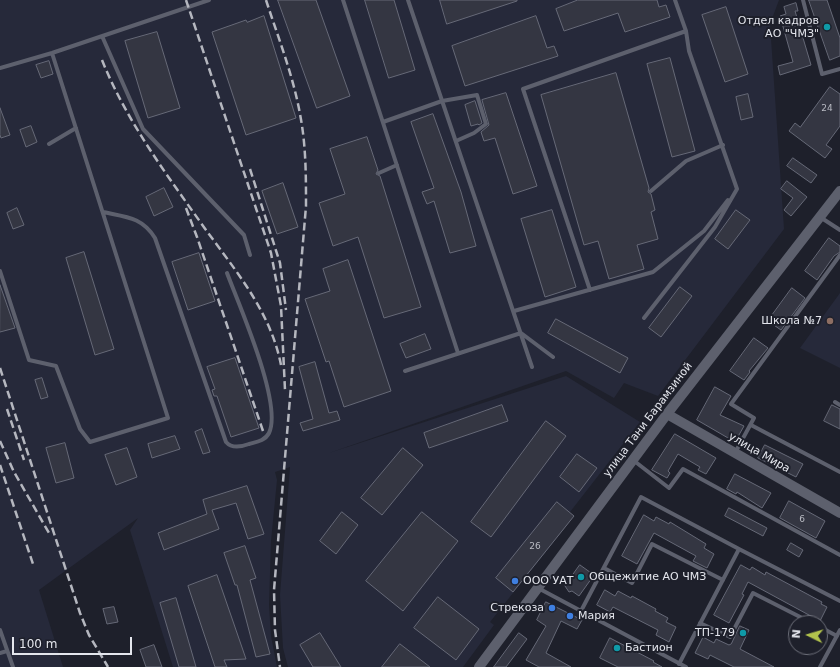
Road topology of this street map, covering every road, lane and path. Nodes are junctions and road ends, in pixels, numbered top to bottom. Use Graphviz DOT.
graph roads {
  1 [pos="209,0"];
  2 [pos="343,0"];
  3 [pos="408,0"];
  4 [pos="675,0"];
  5 [pos="803,0"];
  6 [pos="686,31"];
  7 [pos="102,36"];
  8 [pos="52,53"];
  9 [pos="0,68"];
  10 [pos="840,69"];
  11 [pos="442,101"];
  12 [pos="383,122"];
  13 [pos="76,128"];
  14 [pos="456,141"];
  15 [pos="49,144"];
  16 [pos="722,145"];
  17 [pos="397,166"];
  18 [pos="379,172"];
  19 [pos="736,188"];
  20 [pos="651,191"];
  21 [pos="840,191"];
  22 [pos="103,212"];
  23 [pos="820,217"];
  24 [pos="840,230"];
  25 [pos="250,255"];
  26 [pos="840,255"];
  27 [pos="0,271"];
  28 [pos="227,273"];
  29 [pos="590,290"];
  30 [pos="514,312"];
  31 [pos="644,318"];
  32 [pos="521,333"];
  33 [pos="458,353"];
  34 [pos="553,357"];
  35 [pos="532,367"];
  36 [pos="405,371"];
  37 [pos="835,402"];
  38 [pos="840,405"];
  39 [pos="667,414"];
  40 [pos="751,425"];
  41 [pos="735,453"];
  42 [pos="633,460"];
  43 [pos="840,472"];
  44 [pos="840,513"];
  45 [pos="739,549"];
  46 [pos="840,555"];
  47 [pos="604,568"];
  48 [pos="723,580"];
  49 [pos="537,588"];
  50 [pos="840,601"];
  51 [pos="581,611"];
  52 [pos="796,615"];
  53 [pos="700,623"];
  54 [pos="0,630"];
  55 [pos="840,630"];
  56 [pos="828,631"];
  57 [pos="837,636"];
  58 [pos="7,651"];
  59 [pos="0,653"];
  60 [pos="679,664"];
  61 [pos="13,667"];
  62 [pos="479,667"];
  63 [pos="686,667"];
  64 [pos="820,667"];
  1 -- 7 [label="lane"];
  2 -- 12 [label="lane"];
  3 -- 11 [label="lane"];
  4 -- 6 [label="lane"];
  5 -- 10 [label="lane"];
  6 -- 16 [label="lane"];
  6 -- 29 [label="lane"];
  7 -- 8 [label="lane"];
  7 -- 25 [label="lane"];
  8 -- 9 [label="lane"];
  8 -- 13 [label="lane"];
  11 -- 12 [label="lane"];
  11 -- 14 [label="lane"];
  11 -- 14 [label="lane"];
  12 -- 17 [label="lane"];
  13 -- 15 [label="lane"];
  13 -- 22 [label="lane"];
  14 -- 30 [label="lane"];
  16 -- 19 [label="lane"];
  16 -- 20 [label="lane"];
  17 -- 18 [label="lane"];
  17 -- 33 [label="lane"];
  19 -- 29 [label="lane"];
  19 -- 31 [label="lane"];
  21 -- 23 [label="street, улица Тани Барамзиной"];
  22 -- 27 [label="lane"];
  22 -- 28 [label="lane"];
  23 -- 24 [label="lane"];
  23 -- 39 [label="street, улица Тани Барамзиной"];
  26 -- 40 [label="lane"];
  29 -- 30 [label="lane"];
  30 -- 32 [label="lane"];
  32 -- 33 [label="lane"];
  32 -- 34 [label="lane"];
  32 -- 35 [label="lane"];
  33 -- 36 [label="lane"];
  37 -- 38 [label="lane"];
  39 -- 41 [label="street, улица Мира"];
  39 -- 42 [label="street, улица Тани Барамзиной"];
  40 -- 41 [label="lane"];
  40 -- 43 [label="lane"];
  41 -- 44 [label="street, улица Мира"];
  42 -- 46 [label="lane"];
  42 -- 49 [label="street, улица Тани Барамзиной"];
  45 -- 47 [label="lane"];
  45 -- 48 [label="lane"];
  45 -- 50 [label="lane"];
  47 -- 48 [label="lane"];
  47 -- 51 [label="lane"];
  48 -- 53 [label="lane"];
  49 -- 51 [label="lane"];
  49 -- 62 [label="street, улица Тани Барамзиной"];
  51 -- 60 [label="lane"];
  52 -- 53 [label="lane"];
  53 -- 60 [label="lane"];
  54 -- 58 [label="lane"];
  55 -- 57 [label="lane"];
  56 -- 57 [label="lane"];
  57 -- 64 [label="lane"];
  58 -- 59 [label="lane"];
  58 -- 61 [label="lane"];
  60 -- 63 [label="lane"];
}
